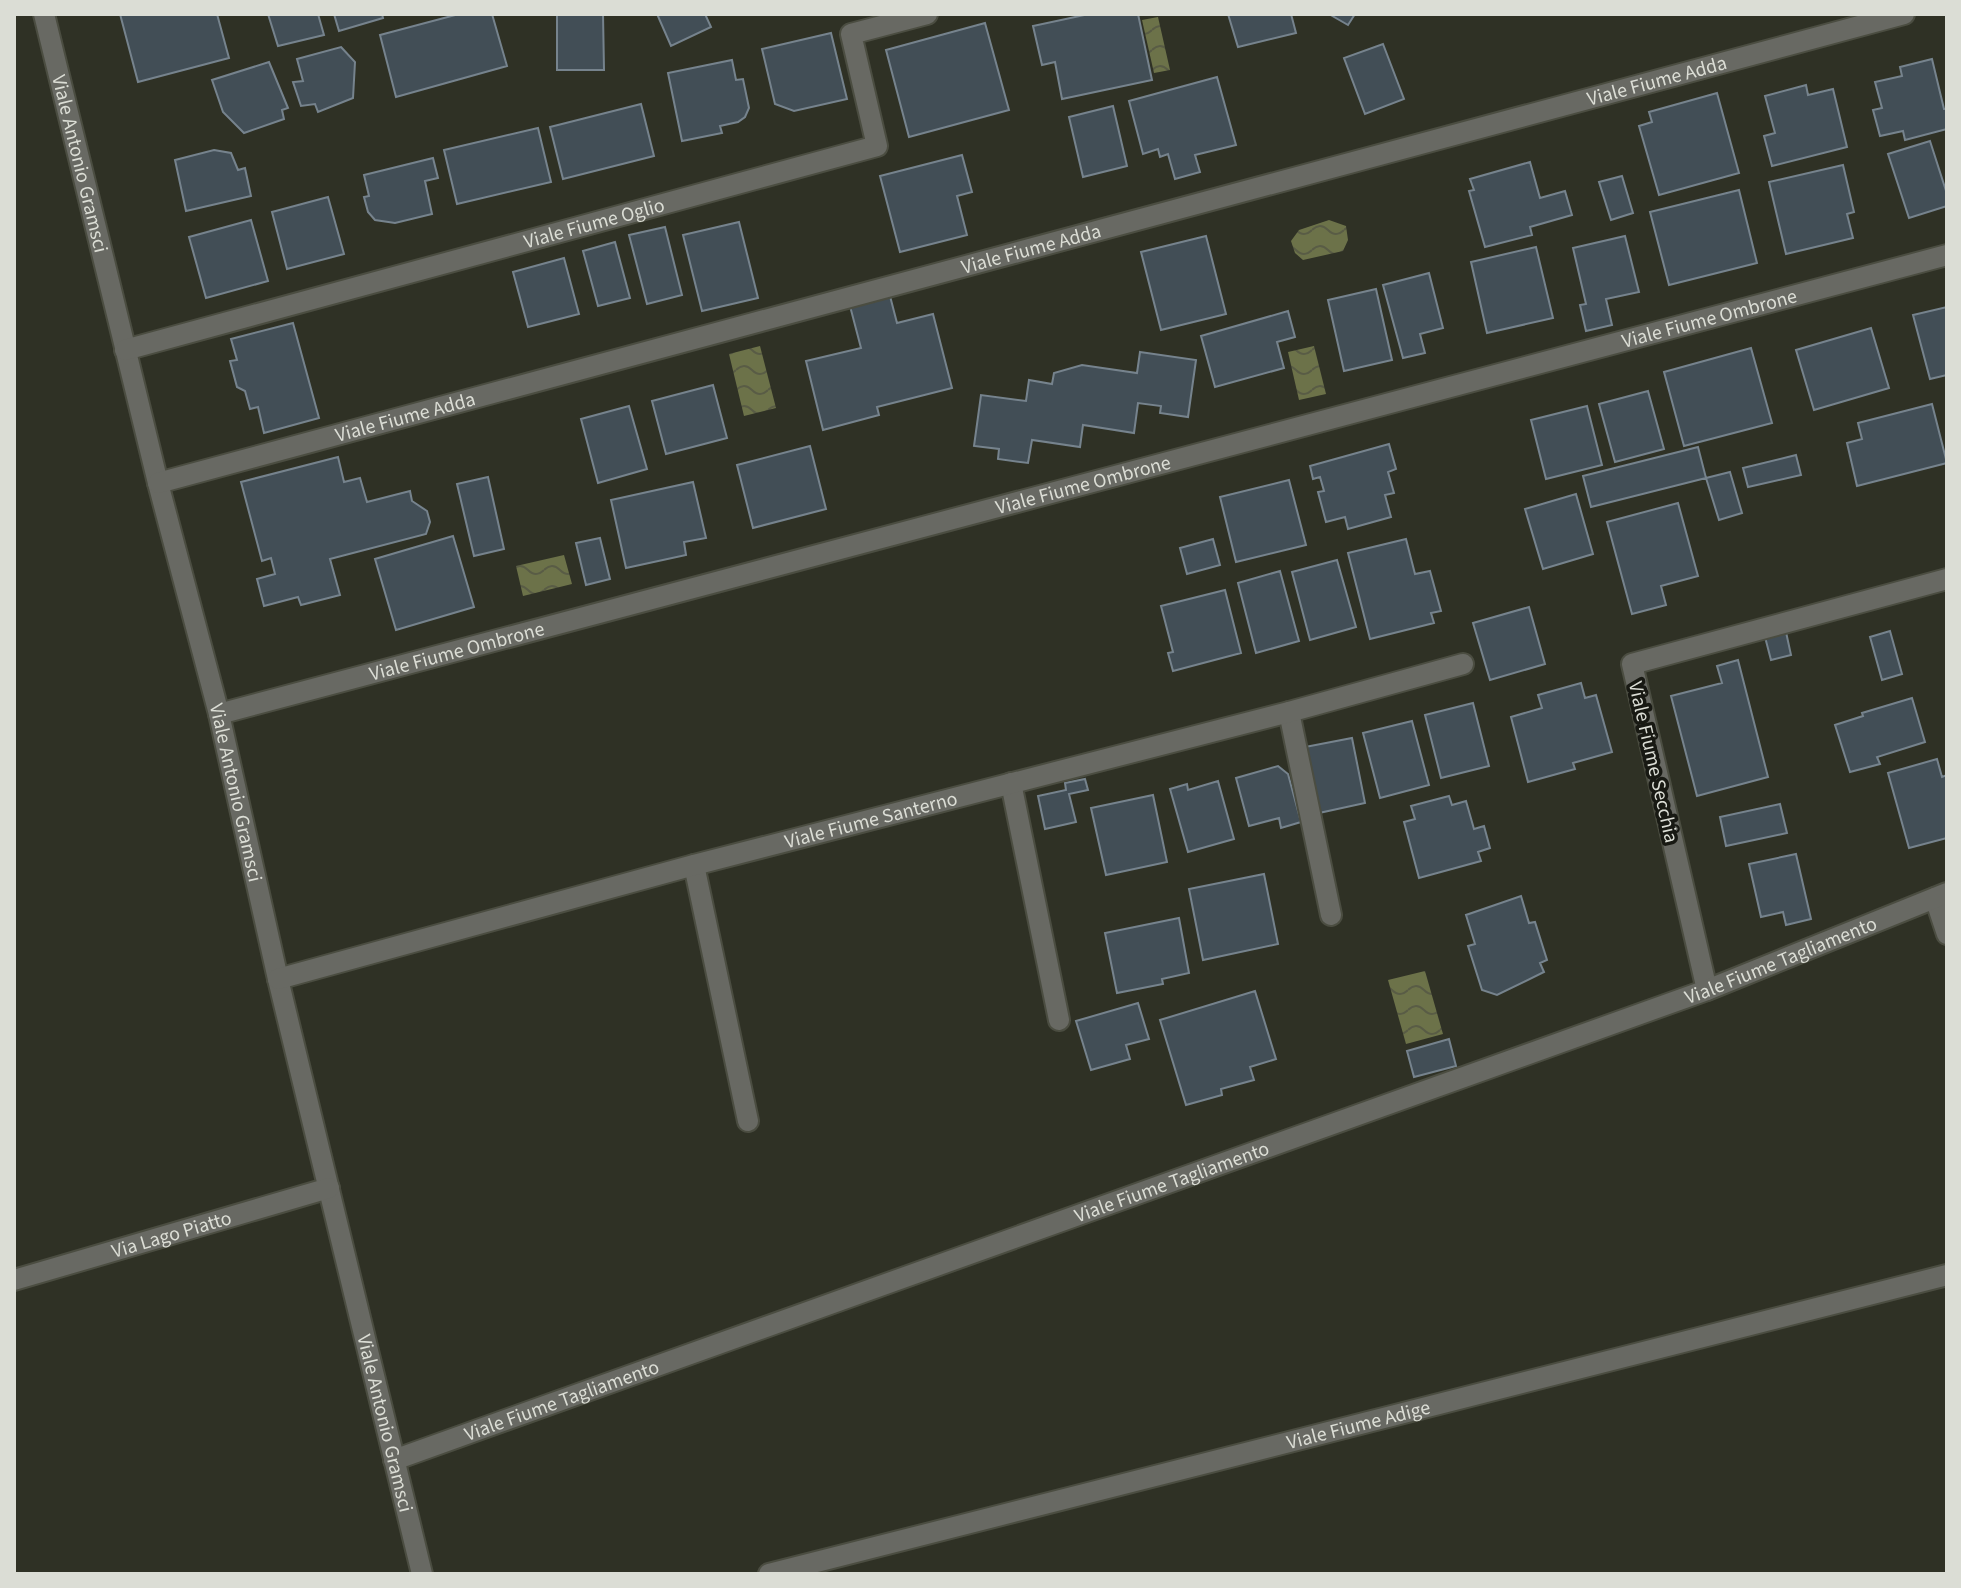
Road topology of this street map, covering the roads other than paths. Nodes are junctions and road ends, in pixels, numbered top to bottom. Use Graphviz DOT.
graph roads {
  1 [pos="44,14"];
  2 [pos="927,14"];
  3 [pos="1904,14"];
  4 [pos="1947,255"];
  5 [pos="125,350"];
  6 [pos="158,483"];
  7 [pos="1947,579"];
  8 [pos="1463,664"];
  9 [pos="1289,712"];
  10 [pos="219,714"];
  11 [pos="1011,783"];
  12 [pos="694,865"];
  13 [pos="1941,895"];
  14 [pos="1331,915"];
  15 [pos="1947,934"];
  16 [pos="278,979"];
  17 [pos="1707,990"];
  18 [pos="1059,1020"];
  19 [pos="748,1121"];
  20 [pos="329,1188"];
  21 [pos="1947,1275"];
  22 [pos="14,1280"];
  23 [pos="394,1460"];
  24 [pos="422,1574"];
  25 [pos="769,1574"];
  1 -- 5 [label="street, Viale Antonio Gramsci"];
  2 -- 5 [label="street, Viale Fiume Oglio"];
  3 -- 6 [label="street, Viale Fiume Adda"];
  4 -- 10 [label="street, Viale Fiume Ombrone"];
  5 -- 6 [label="street, Viale Antonio Gramsci"];
  6 -- 10 [label="street, Viale Antonio Gramsci"];
  7 -- 17 [label="street, Viale Fiume Secchia"];
  8 -- 9 [label="street, Viale Fiume Santerno"];
  9 -- 11 [label="street, Viale Fiume Santerno"];
  9 -- 14 [label="street"];
  10 -- 16 [label="street, Viale Antonio Gramsci"];
  11 -- 12 [label="street, Viale Fiume Santerno"];
  11 -- 18 [label="street"];
  12 -- 16 [label="street, Viale Fiume Santerno"];
  12 -- 19 [label="street"];
  13 -- 15 [label="street"];
  13 -- 17 [label="street, Viale Fiume Tagliamento"];
  16 -- 20 [label="street, Viale Antonio Gramsci"];
  17 -- 23 [label="street, Viale Fiume Tagliamento"];
  20 -- 22 [label="street, Via Lago Piatto"];
  20 -- 23 [label="street, Viale Antonio Gramsci"];
  21 -- 25 [label="street, Viale Fiume Adige"];
  23 -- 24 [label="street, Viale Antonio Gramsci"];
}
